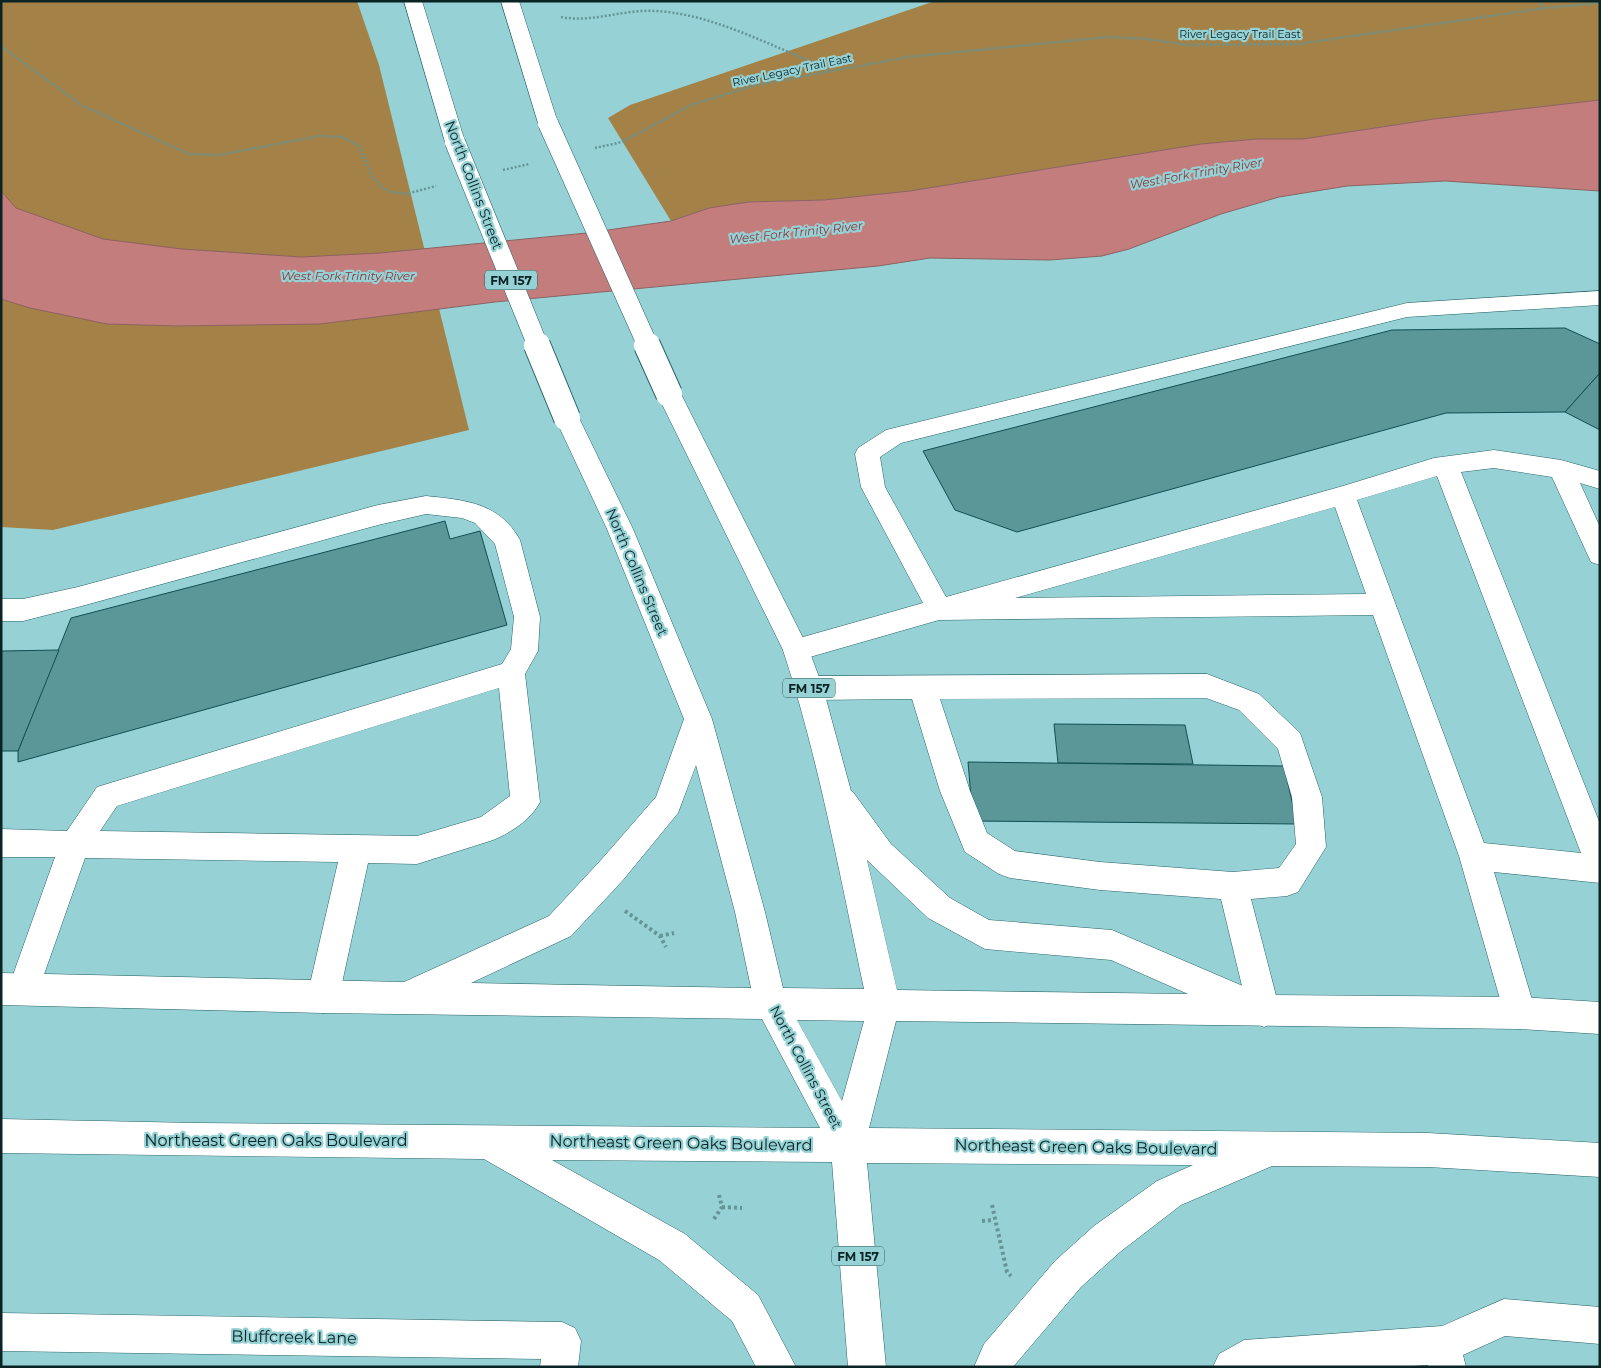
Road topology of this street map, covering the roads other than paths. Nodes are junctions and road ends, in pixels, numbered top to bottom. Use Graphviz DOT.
graph roads {
  1 [pos="413,1"];
  2 [pos="510,1"];
  3 [pos="1600,298"];
  4 [pos="1446,466"];
  5 [pos="1561,469"];
  6 [pos="1600,480"];
  7 [pos="1343,495"];
  8 [pos="1600,555"];
  9 [pos="1382,604"];
  10 [pos="1,610"];
  11 [pos="940,610"];
  12 [pos="796,650"];
  13 [pos="511,673"];
  14 [pos="922,687"];
  15 [pos="809,688"];
  16 [pos="698,719"];
  17 [pos="836,790"];
  18 [pos="1,843"];
  19 [pos="74,844"];
  20 [pos="356,848"];
  21 [pos="1474,856"];
  22 [pos="1600,863"];
  23 [pos="1600,869"];
  24 [pos="1233,886"];
  25 [pos="13,989"];
  26 [pos="323,997"];
  27 [pos="405,998"];
  28 [pos="771,1004"];
  29 [pos="884,1006"];
  30 [pos="1264,1012"];
  31 [pos="1520,1013"];
  32 [pos="1600,1018"];
  33 [pos="1,1136"];
  34 [pos="484,1141"];
  35 [pos="848,1145"];
  36 [pos="1271,1149"];
  37 [pos="1600,1160"];
  38 [pos="1600,1326"];
  39 [pos="1,1332"];
  40 [pos="1445,1356"];
  41 [pos="559,1367"];
  42 [pos="777,1367"];
  43 [pos="868,1367"];
  44 [pos="993,1367"];
  45 [pos="1232,1367"];
  1 -- 16 [label="main road, North Collins Street / FM 157, bridge"];
  2 -- 12 [label="main road, North Collins Street / FM 157, bridge"];
  3 -- 11 [label="main road"];
  4 -- 5 [label="main road"];
  4 -- 7 [label="main road"];
  4 -- 22 [label="main road"];
  5 -- 6 [label="main road"];
  5 -- 8 [label="main road"];
  7 -- 9 [label="main road"];
  7 -- 11 [label="main road"];
  9 -- 11 [label="main road"];
  9 -- 21 [label="main road"];
  10 -- 13 [label="main road"];
  11 -- 12 [label="main road"];
  12 -- 15 [label="main road, North Collins Street / FM 157"];
  13 -- 19 [label="main road"];
  13 -- 20 [label="main road"];
  14 -- 15 [label="main road"];
  14 -- 24 [label="main road"];
  14 -- 24 [label="main road"];
  15 -- 17 [label="main road, North Collins Street / FM 157"];
  16 -- 27 [label="main road"];
  16 -- 28 [label="main road, North Collins Street / FM 157"];
  17 -- 29 [label="main road, North Collins Street / FM 157"];
  17 -- 30 [label="main road"];
  18 -- 19 [label="main road"];
  19 -- 20 [label="main road"];
  19 -- 25 [label="main road"];
  20 -- 26 [label="main road"];
  21 -- 23 [label="main road"];
  21 -- 31 [label="main road"];
  24 -- 30 [label="main road"];
  25 -- 26 [label="main road"];
  26 -- 27 [label="main road"];
  27 -- 28 [label="main road"];
  28 -- 29 [label="main road"];
  28 -- 35 [label="main road, North Collins Street / FM 157"];
  29 -- 30 [label="main road"];
  29 -- 35 [label="main road, North Collins Street / FM 157"];
  30 -- 31 [label="main road"];
  31 -- 32 [label="main road"];
  33 -- 34 [label="main road, Northeast Green Oaks Boulevard"];
  34 -- 35 [label="main road, Northeast Green Oaks Boulevard"];
  34 -- 42 [label="main road"];
  35 -- 36 [label="main road, Northeast Green Oaks Boulevard"];
  35 -- 43 [label="main road, North Collins Street / FM 157"];
  36 -- 37 [label="main road, Northeast Green Oaks Boulevard"];
  36 -- 44 [label="main road"];
  38 -- 40 [label="main road"];
  39 -- 41 [label="main road, Bluffcreek Lane"];
  40 -- 45 [label="main road"];
}
